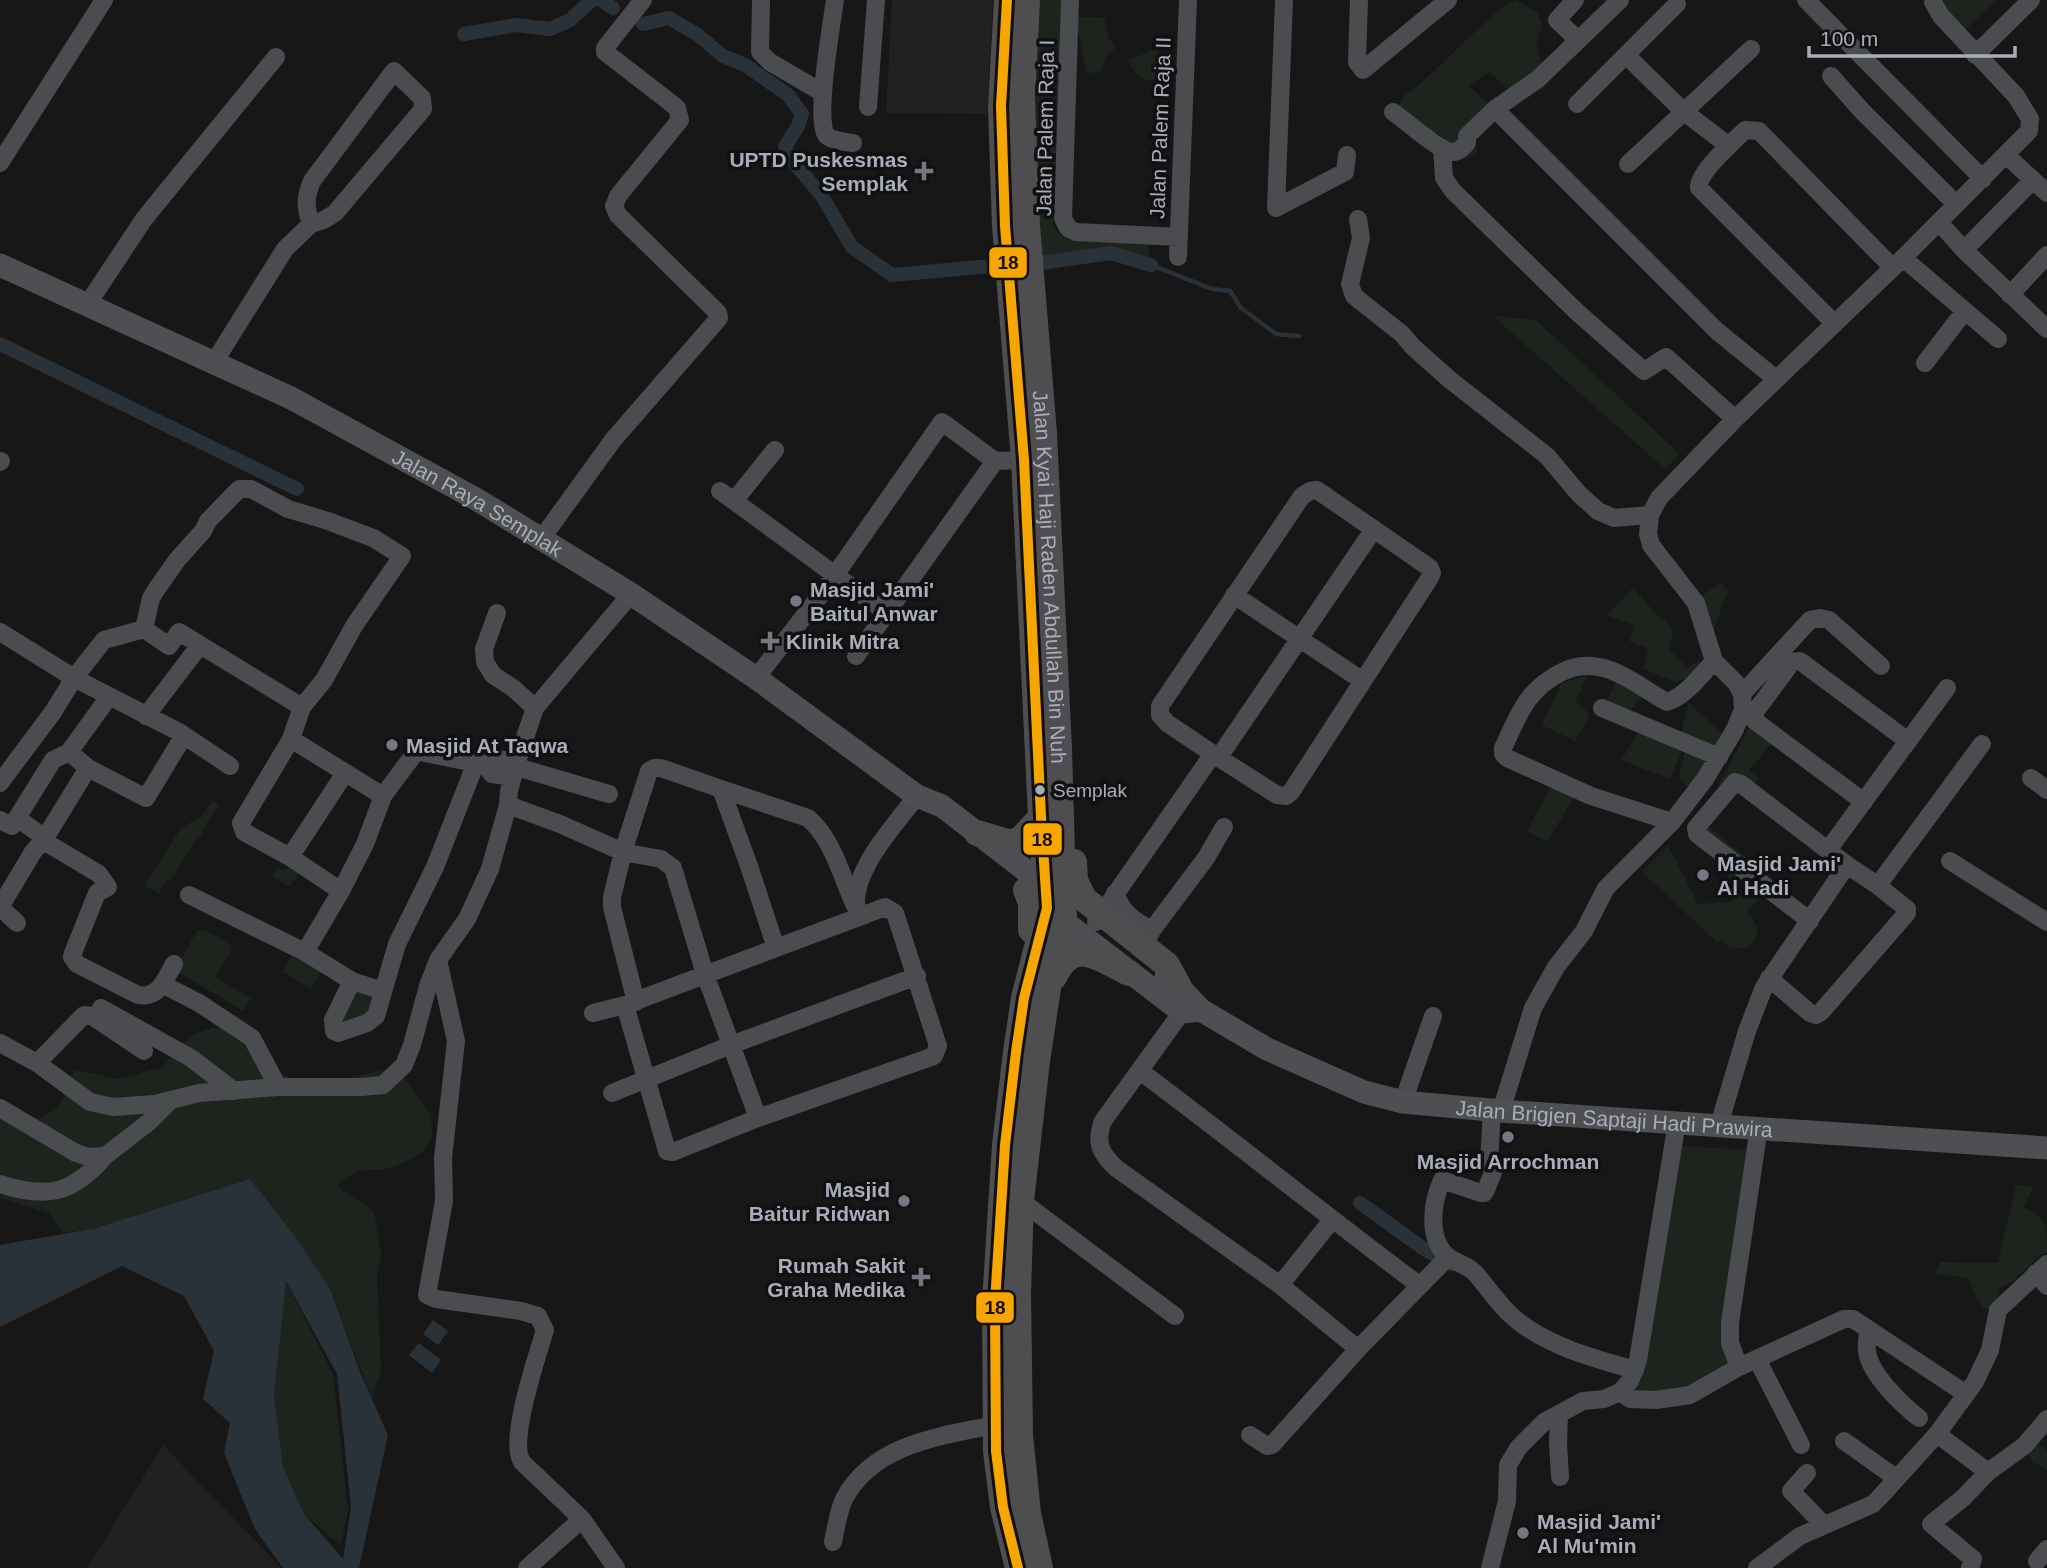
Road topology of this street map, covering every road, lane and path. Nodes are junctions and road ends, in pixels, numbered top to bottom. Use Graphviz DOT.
graph roads {
  1 [pos="104,0"];
  2 [pos="643,0"];
  3 [pos="761,0"];
  4 [pos="835,0"];
  5 [pos="876,0"];
  6 [pos="1007,0"];
  7 [pos="1027,0"];
  8 [pos="1070,0"];
  9 [pos="1188,0"];
  10 [pos="1284,0"];
  11 [pos="1359,0"];
  12 [pos="1448,0"];
  13 [pos="1575,0"];
  14 [pos="1620,0"];
  15 [pos="2031,0"];
  16 [pos="1932,1"];
  17 [pos="1677,4"];
  18 [pos="1817,4"];
  19 [pos="1578,40"];
  20 [pos="1751,49"];
  21 [pos="1626,55"];
  22 [pos="1975,55"];
  23 [pos="276,57"];
  24 [pos="1831,76"];
  25 [pos="823,93"];
  26 [pos="1577,104"];
  27 [pos="868,107"];
  28 [pos="1495,109"];
  29 [pos="1683,111"];
  30 [pos="1393,112"];
  31 [pos="853,143"];
  32 [pos="1729,146"];
  33 [pos="1441,148"];
  34 [pos="1347,155"];
  35 [pos="2006,155"];
  36 [pos="0,163"];
  37 [pos="1628,164"];
  38 [pos="1983,179"];
  39 [pos="2028,185"];
  40 [pos="2047,193"];
  41 [pos="1956,204"];
  42 [pos="1358,219"];
  43 [pos="1939,222"];
  44 [pos="311,224"];
  45 [pos="1016,225"];
  46 [pos="1179,237"];
  47 [pos="1964,250"];
  48 [pos="2047,255"];
  49 [pos="1178,257"];
  50 [pos="1898,263"];
  51 [pos="0,265"];
  52 [pos="2010,295"];
  53 [pos="87,305"];
  54 [pos="1964,312"];
  55 [pos="1835,324"];
  56 [pos="2047,329"];
  57 [pos="1998,340"];
  58 [pos="1925,363"];
  59 [pos="213,364"];
  60 [pos="1776,379"];
  61 [pos="1735,419"];
  62 [pos="775,450"];
  63 [pos="1024,460"];
  64 [pos="995,461"];
  65 [pos="1650,515"];
  66 [pos="1374,529"];
  67 [pos="541,538"];
  68 [pos="835,574"];
  69 [pos="631,594"];
  70 [pos="1234,596"];
  71 [pos="887,612"];
  72 [pos="496,613"];
  73 [pos="144,629"];
  74 [pos="0,632"];
  75 [pos="1299,639"];
  76 [pos="200,645"];
  77 [pos="856,656"];
  78 [pos="1714,661"];
  79 [pos="1881,666"];
  80 [pos="74,678"];
  81 [pos="756,678"];
  82 [pos="1363,681"];
  83 [pos="1947,688"];
  84 [pos="1742,694"];
  85 [pos="107,698"];
  86 [pos="302,707"];
  87 [pos="535,708"];
  88 [pos="1602,708"];
  89 [pos="146,716"];
  90 [pos="183,737"];
  91 [pos="291,739"];
  92 [pos="1908,741"];
  93 [pos="1982,744"];
  94 [pos="1059,749"];
  95 [pos="69,752"];
  96 [pos="1216,755"];
  97 [pos="1719,757"];
  98 [pos="480,765"];
  99 [pos="230,766"];
  100 [pos="88,768"];
  101 [pos="515,768"];
  102 [pos="345,773"];
  103 [pos="2031,778"];
  104 [pos="0,783"];
  105 [pos="721,789"];
  106 [pos="2047,790"];
  107 [pos="609,794"];
  108 [pos="383,796"];
  109 [pos="919,797"];
  110 [pos="1864,802"];
  111 [pos="508,805"];
  112 [pos="1041,817"];
  113 [pos="8,819"];
  114 [pos="1672,822"];
  115 [pos="1224,827"];
  116 [pos="977,833"];
  117 [pos="43,841"];
  118 [pos="1828,850"];
  119 [pos="623,852"];
  120 [pos="290,857"];
  121 [pos="1950,861"];
  122 [pos="1847,865"];
  123 [pos="1877,885"];
  124 [pos="341,891"];
  125 [pos="190,895"];
  126 [pos="1049,901"];
  127 [pos="1104,910"];
  128 [pos="857,912"];
  129 [pos="1811,921"];
  130 [pos="2047,922"];
  131 [pos="17,923"];
  132 [pos="1148,937"];
  133 [pos="776,948"];
  134 [pos="305,952"];
  135 [pos="438,960"];
  136 [pos="174,964"];
  137 [pos="1129,973"];
  138 [pos="705,974"];
  139 [pos="917,976"];
  140 [pos="1769,978"];
  141 [pos="352,981"];
  142 [pos="162,984"];
  143 [pos="383,991"];
  144 [pos="1036,993"];
  145 [pos="1188,1002"];
  146 [pos="631,1004"];
  147 [pos="101,1008"];
  148 [pos="593,1013"];
  149 [pos="1433,1016"];
  150 [pos="0,1042"];
  151 [pos="731,1045"];
  152 [pos="144,1051"];
  153 [pos="37,1063"];
  154 [pos="1140,1071"];
  155 [pos="646,1081"];
  156 [pos="278,1087"];
  157 [pos="234,1091"];
  158 [pos="612,1093"];
  159 [pos="169,1102"];
  160 [pos="1403,1102"];
  161 [pos="0,1108"];
  162 [pos="1497,1111"];
  163 [pos="758,1118"];
  164 [pos="1677,1122"];
  165 [pos="1718,1125"];
  166 [pos="1759,1128"];
  167 [pos="2047,1148"];
  168 [pos="1015,1150"];
  169 [pos="105,1156"];
  170 [pos="0,1184"];
  171 [pos="1021,1201"];
  172 [pos="1332,1220"];
  173 [pos="1446,1260"];
  174 [pos="2043,1274"];
  175 [pos="1419,1285"];
  176 [pos="1280,1286"];
  177 [pos="1175,1317"];
  178 [pos="1868,1329"];
  179 [pos="1358,1349"];
  180 [pos="1757,1359"];
  181 [pos="1739,1367"];
  182 [pos="1635,1370"];
  183 [pos="1620,1392"];
  184 [pos="1966,1394"];
  185 [pos="1559,1415"];
  186 [pos="1919,1418"];
  187 [pos="2047,1419"];
  188 [pos="995,1425"];
  189 [pos="1937,1434"];
  190 [pos="1250,1435"];
  191 [pos="1844,1441"];
  192 [pos="1801,1445"];
  193 [pos="1988,1472"];
  194 [pos="1807,1473"];
  195 [pos="1560,1477"];
  196 [pos="1896,1478"];
  197 [pos="582,1519"];
  198 [pos="1824,1525"];
  199 [pos="833,1542"];
  200 [pos="527,1568"];
  201 [pos="616,1568"];
  202 [pos="1018,1568"];
  203 [pos="1040,1568"];
  204 [pos="1490,1568"];
  205 [pos="1757,1568"];
  206 [pos="1970,1568"];
  1 -- 36 [label="street"];
  2 -- 67 [label="street"];
  3 -- 25 [label="street"];
  4 -- 25 [label="street"];
  5 -- 27 [label="street"];
  6 -- 45 [label="highway, Jalan Kyai Haji Raden Abdullah Bin Nuh"];
  7 -- 45 [label="highway, Jalan Kyai Haji Raden Abdullah Bin Nuh"];
  8 -- 46 [label="street, Jalan Palem Raja I"];
  9 -- 46 [label="street, Jalan Palem Raja II"];
  10 -- 34 [label="street"];
  11 -- 12 [label="street"];
  13 -- 19 [label="street"];
  14 -- 19 [label="street"];
  15 -- 22 [label="street"];
  16 -- 22 [label="street"];
  17 -- 21 [label="street"];
  18 -- 38 [label="street"];
  19 -- 28 [label="street"];
  20 -- 29 [label="street"];
  21 -- 26 [label="street"];
  21 -- 29 [label="street"];
  22 -- 35 [label="street"];
  23 -- 53 [label="street"];
  24 -- 41 [label="street"];
  25 -- 31 [label="street"];
  28 -- 33 [label="street"];
  28 -- 60 [label="street"];
  29 -- 32 [label="street"];
  29 -- 37 [label="street"];
  30 -- 33 [label="street"];
  32 -- 50 [label="street"];
  32 -- 55 [label="street"];
  33 -- 61 [label="street"];
  35 -- 38 [label="street"];
  35 -- 40 [label="street"];
  38 -- 41 [label="street"];
  39 -- 47 [label="street"];
  41 -- 43 [label="street"];
  42 -- 65 [label="street"];
  43 -- 47 [label="street"];
  43 -- 50 [label="street"];
  44 -- 44 [label="street"];
  44 -- 59 [label="street"];
  45 -- 63 [label="highway, Jalan Kyai Haji Raden Abdullah Bin Nuh"];
  45 -- 94 [label="highway, Jalan Kyai Haji Raden Abdullah Bin Nuh"];
  46 -- 49 [label="street, Jalan Palem Raja II"];
  47 -- 52 [label="street"];
  48 -- 52 [label="street"];
  50 -- 54 [label="street"];
  50 -- 55 [label="street"];
  51 -- 53 [label="main road, Jalan Raya Semplak"];
  52 -- 56 [label="street"];
  53 -- 59 [label="main road, Jalan Raya Semplak"];
  54 -- 57 [label="street"];
  54 -- 58 [label="street"];
  55 -- 60 [label="street"];
  59 -- 67 [label="main road, Jalan Raya Semplak"];
  60 -- 61 [label="street"];
  61 -- 65 [label="street"];
  62 -- 68 [label="street"];
  63 -- 64 [label="street"];
  63 -- 112 [label="highway, Jalan Kyai Haji Raden Abdullah Bin Nuh"];
  64 -- 68 [label="street"];
  64 -- 71 [label="street"];
  65 -- 78 [label="street"];
  66 -- 70 [label="street"];
  66 -- 75 [label="street"];
  66 -- 82 [label="street"];
  67 -- 69 [label="main road, Jalan Raya Semplak"];
  68 -- 71 [label="street"];
  68 -- 81 [label="street"];
  69 -- 81 [label="main road, Jalan Raya Semplak"];
  69 -- 87 [label="street"];
  70 -- 75 [label="street"];
  70 -- 96 [label="street"];
  71 -- 77 [label="street"];
  72 -- 87 [label="street"];
  73 -- 76 [label="street"];
  73 -- 80 [label="street"];
  73 -- 86 [label="street"];
  74 -- 80 [label="street"];
  75 -- 82 [label="street"];
  75 -- 96 [label="street"];
  76 -- 86 [label="street"];
  76 -- 89 [label="street"];
  78 -- 84 [label="street"];
  78 -- 114 [label="street"];
  79 -- 84 [label="street"];
  80 -- 85 [label="street"];
  80 -- 104 [label="street"];
  81 -- 109 [label="main road, Jalan Raya Semplak"];
  82 -- 96 [label="street"];
  83 -- 92 [label="street"];
  84 -- 97 [label="street"];
  85 -- 89 [label="street"];
  85 -- 95 [label="street"];
  86 -- 91 [label="street"];
  87 -- 101 [label="street"];
  88 -- 97 [label="street"];
  89 -- 90 [label="street"];
  90 -- 99 [label="street"];
  90 -- 100 [label="street"];
  91 -- 102 [label="street"];
  91 -- 120 [label="street"];
  92 -- 110 [label="street"];
  92 -- 110 [label="street"];
  93 -- 123 [label="street"];
  94 -- 126 [label="highway, Jalan Kyai Haji Raden Abdullah Bin Nuh"];
  94 -- 127 [label="highway"];
  95 -- 100 [label="street"];
  95 -- 113 [label="street"];
  96 -- 127 [label="street"];
  97 -- 114 [label="street"];
  98 -- 101 [label="street"];
  98 -- 108 [label="street"];
  98 -- 143 [label="street"];
  100 -- 117 [label="street"];
  101 -- 107 [label="street"];
  101 -- 111 [label="street"];
  102 -- 108 [label="street"];
  102 -- 120 [label="street"];
  103 -- 106 [label="street"];
  105 -- 119 [label="street"];
  105 -- 128 [label="street"];
  105 -- 133 [label="street"];
  108 -- 124 [label="street"];
  109 -- 116 [label="main road, Jalan Raya Semplak"];
  109 -- 126 [label="main road, Jalan Raya Semplak"];
  109 -- 128 [label="street"];
  110 -- 118 [label="street"];
  111 -- 119 [label="street"];
  111 -- 135 [label="street"];
  112 -- 116 [label="highway"];
  112 -- 126 [label="highway, Jalan Kyai Haji Raden Abdullah Bin Nuh"];
  113 -- 117 [label="street"];
  114 -- 162 [label="street"];
  115 -- 132 [label="street"];
  116 -- 126 [label="main road, Jalan Raya Semplak"];
  117 -- 131 [label="street"];
  117 -- 142 [label="street"];
  118 -- 122 [label="street"];
  118 -- 129 [label="street"];
  119 -- 138 [label="street"];
  119 -- 146 [label="street"];
  120 -- 124 [label="street"];
  121 -- 130 [label="street"];
  122 -- 123 [label="street"];
  122 -- 129 [label="street"];
  123 -- 140 [label="street"];
  124 -- 134 [label="street"];
  125 -- 134 [label="street"];
  126 -- 127 [label="main road"];
  126 -- 137 [label="main road"];
  126 -- 144 [label="highway, Jalan Kyai Haji Raden Abdullah Bin Nuh"];
  126 -- 144 [label="highway"];
  127 -- 132 [label="highway"];
  127 -- 145 [label="main road"];
  128 -- 133 [label="street"];
  128 -- 139 [label="street"];
  129 -- 140 [label="street"];
  132 -- 145 [label="highway"];
  133 -- 138 [label="street"];
  134 -- 141 [label="street"];
  135 -- 156 [label="street"];
  135 -- 197 [label="street"];
  136 -- 142 [label="street"];
  137 -- 144 [label="highway"];
  137 -- 145 [label="main road"];
  138 -- 146 [label="street"];
  138 -- 151 [label="street"];
  139 -- 151 [label="street"];
  139 -- 163 [label="street"];
  140 -- 165 [label="street"];
  141 -- 143 [label="street"];
  141 -- 143 [label="street"];
  142 -- 156 [label="street"];
  144 -- 168 [label="highway, Jalan Kyai Haji Raden Abdullah Bin Nuh"];
  145 -- 154 [label="street"];
  145 -- 160 [label="main road, Jalan Brigjen Saptaji Hadi Prawira"];
  146 -- 148 [label="street"];
  146 -- 155 [label="street"];
  147 -- 157 [label="street"];
  149 -- 160 [label="street"];
  150 -- 153 [label="street"];
  151 -- 155 [label="street"];
  151 -- 163 [label="street"];
  152 -- 153 [label="street"];
  153 -- 159 [label="street"];
  154 -- 172 [label="street"];
  154 -- 176 [label="street"];
  155 -- 158 [label="street"];
  155 -- 163 [label="street"];
  156 -- 157 [label="street"];
  157 -- 159 [label="street"];
  159 -- 169 [label="street"];
  160 -- 162 [label="main road, Jalan Brigjen Saptaji Hadi Prawira"];
  161 -- 169 [label="street"];
  162 -- 164 [label="main road, Jalan Brigjen Saptaji Hadi Prawira"];
  162 -- 173 [label="street"];
  164 -- 165 [label="main road, Jalan Brigjen Saptaji Hadi Prawira"];
  164 -- 182 [label="street"];
  165 -- 166 [label="main road, Jalan Brigjen Saptaji Hadi Prawira"];
  166 -- 167 [label="main road, Jalan Brigjen Saptaji Hadi Prawira"];
  166 -- 181 [label="street"];
  168 -- 171 [label="highway, Jalan Kyai Haji Raden Abdullah Bin Nuh"];
  168 -- 188 [label="highway, Jalan Kyai Haji Raden Abdullah Bin Nuh"];
  169 -- 170 [label="street"];
  171 -- 177 [label="street"];
  171 -- 203 [label="highway, Jalan Kyai Haji Raden Abdullah Bin Nuh"];
  172 -- 175 [label="street"];
  172 -- 176 [label="street"];
  173 -- 175 [label="street"];
  173 -- 182 [label="street"];
  174 -- 184 [label="street"];
  175 -- 179 [label="street"];
  176 -- 179 [label="street"];
  178 -- 180 [label="street"];
  178 -- 184 [label="street"];
  178 -- 186 [label="street"];
  179 -- 190 [label="street"];
  180 -- 181 [label="street"];
  180 -- 192 [label="street"];
  181 -- 183 [label="street"];
  182 -- 183 [label="street"];
  183 -- 185 [label="street"];
  184 -- 189 [label="street"];
  185 -- 195 [label="street"];
  185 -- 204 [label="street"];
  187 -- 193 [label="street"];
  188 -- 199 [label="street"];
  188 -- 202 [label="highway, Jalan Kyai Haji Raden Abdullah Bin Nuh"];
  189 -- 193 [label="street"];
  189 -- 196 [label="street"];
  191 -- 196 [label="street"];
  193 -- 206 [label="street"];
  194 -- 198 [label="street"];
  196 -- 198 [label="street"];
  197 -- 200 [label="street"];
  197 -- 201 [label="street"];
  198 -- 205 [label="street"];
}
